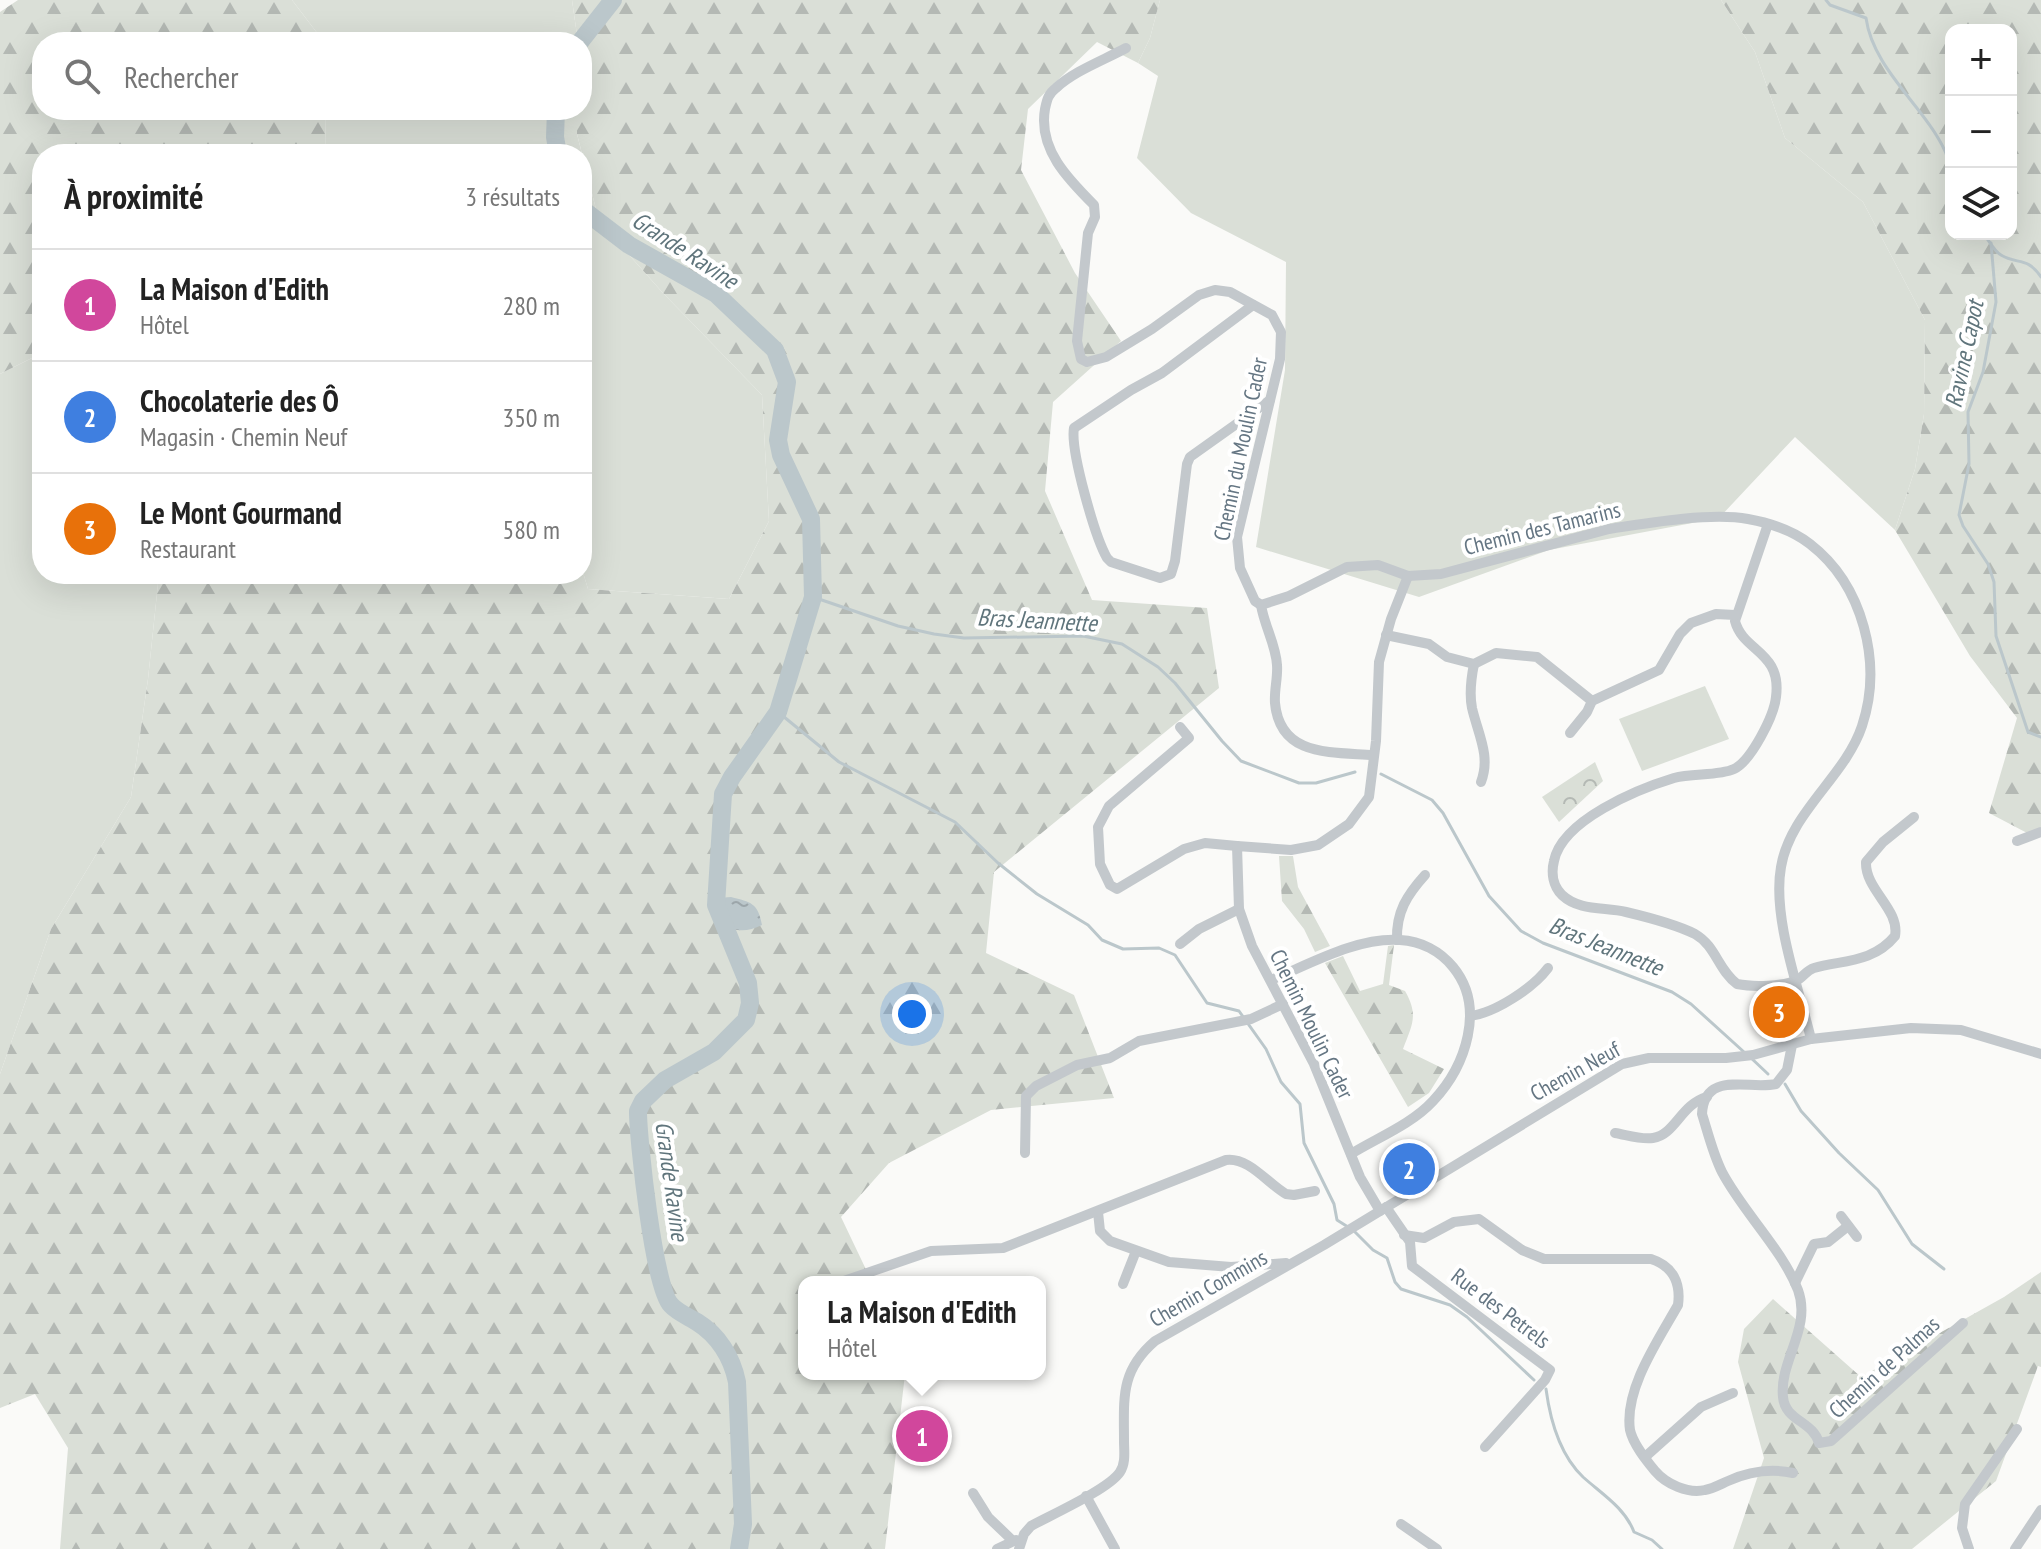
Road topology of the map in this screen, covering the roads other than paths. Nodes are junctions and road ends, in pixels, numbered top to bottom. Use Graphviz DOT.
graph roads {
  1 [pos="1126,48"];
  2 [pos="1253,305"];
  3 [pos="1270,400"];
  4 [pos="1768,524"];
  5 [pos="1408,576"];
  6 [pos="1261,605"];
  7 [pos="1735,615"];
  8 [pos="1386,635"];
  9 [pos="1474,664"];
  10 [pos="1592,701"];
  11 [pos="1180,727"];
  12 [pos="1570,733"];
  13 [pos="1373,755"];
  14 [pos="1481,782"];
  15 [pos="1914,817"];
  16 [pos="2041,832"];
  17 [pos="2017,841"];
  18 [pos="1237,846"];
  19 [pos="1425,875"];
  20 [pos="1239,909"];
  21 [pos="1397,940"];
  22 [pos="1180,944"];
  23 [pos="1548,968"];
  24 [pos="1271,980"];
  25 [pos="1797,981"];
  26 [pos="1283,1004"];
  27 [pos="1470,1016"];
  28 [pos="1811,1039"];
  29 [pos="1792,1045"];
  30 [pos="2041,1054"];
  31 [pos="1707,1097"];
  32 [pos="1615,1133"];
  33 [pos="1025,1153"];
  34 [pos="1351,1154"];
  35 [pos="1315,1191"];
  36 [pos="1383,1209"];
  37 [pos="1098,1212"];
  38 [pos="1841,1216"];
  39 [pos="1848,1226"];
  40 [pos="1343,1234"];
  41 [pos="1404,1235"];
  42 [pos="1857,1237"];
  43 [pos="1136,1251"];
  44 [pos="1292,1263"];
  45 [pos="858,1276"];
  46 [pos="1795,1283"];
  47 [pos="1123,1284"];
  48 [pos="1963,1323"];
  49 [pos="1733,1393"];
  50 [pos="2017,1429"];
  51 [pos="1485,1447"];
  52 [pos="1645,1457"];
  53 [pos="1793,1473"];
  54 [pos="973,1493"];
  55 [pos="1086,1496"];
  56 [pos="2041,1510"];
  57 [pos="1401,1524"];
  58 [pos="1018,1543"];
  59 [pos="997,1549"];
  60 [pos="1115,1549"];
  61 [pos="1437,1549"];
  62 [pos="1969,1549"];
  63 [pos="2015,1549"];
  1 -- 2 [label="street, Chemin du Moulin Cader"];
  2 -- 3 [label="street, Chemin du Moulin Cader"];
  2 -- 3 [label="street"];
  3 -- 6 [label="street, Chemin du Moulin Cader"];
  4 -- 5 [label="street, Chemin des Tamarins"];
  4 -- 7 [label="street"];
  4 -- 25 [label="street, Chemin des Tamarins"];
  5 -- 6 [label="street, Chemin des Tamarins"];
  5 -- 8 [label="street"];
  6 -- 13 [label="street"];
  7 -- 10 [label="street"];
  7 -- 25 [label="street"];
  8 -- 9 [label="street"];
  8 -- 13 [label="street"];
  9 -- 10 [label="street"];
  9 -- 14 [label="street"];
  10 -- 12 [label="street"];
  11 -- 18 [label="street"];
  13 -- 18 [label="street"];
  15 -- 25 [label="street"];
  16 -- 17 [label="street"];
  18 -- 20 [label="street, Chemin Moulin Cader"];
  19 -- 21 [label="street"];
  20 -- 22 [label="street"];
  20 -- 24 [label="street, Chemin Moulin Cader"];
  21 -- 24 [label="street"];
  21 -- 27 [label="street"];
  23 -- 27 [label="street"];
  24 -- 26 [label="street, Chemin Moulin Cader"];
  25 -- 28 [label="street, Chemin des Tamarins"];
  26 -- 33 [label="street"];
  26 -- 34 [label="street, Chemin Moulin Cader"];
  27 -- 34 [label="street"];
  28 -- 29 [label="street, Chemin Neuf"];
  28 -- 30 [label="street, Chemin Neuf"];
  29 -- 31 [label="street"];
  29 -- 36 [label="street, Chemin Neuf"];
  31 -- 32 [label="street"];
  31 -- 46 [label="street, Chemin de Palmas"];
  34 -- 36 [label="street, Chemin Moulin Cader"];
  35 -- 37 [label="street"];
  36 -- 40 [label="street, Chemin Neuf"];
  36 -- 41 [label="street, Rue des Petrels"];
  37 -- 43 [label="street"];
  37 -- 45 [label="street"];
  38 -- 39 [label="street"];
  39 -- 42 [label="street"];
  39 -- 46 [label="street"];
  40 -- 44 [label="street, Chemin Commins"];
  41 -- 51 [label="street, Rue des Petrels"];
  41 -- 52 [label="street"];
  43 -- 44 [label="street"];
  43 -- 47 [label="street"];
  44 -- 55 [label="street, Chemin Commins"];
  46 -- 48 [label="street, Chemin de Palmas"];
  49 -- 52 [label="street"];
  50 -- 62 [label="street"];
  52 -- 53 [label="street"];
  54 -- 58 [label="street"];
  55 -- 58 [label="street, Chemin Commins"];
  55 -- 60 [label="street"];
  56 -- 63 [label="street"];
  57 -- 61 [label="street"];
  58 -- 59 [label="street, Chemin Commins"];
}
